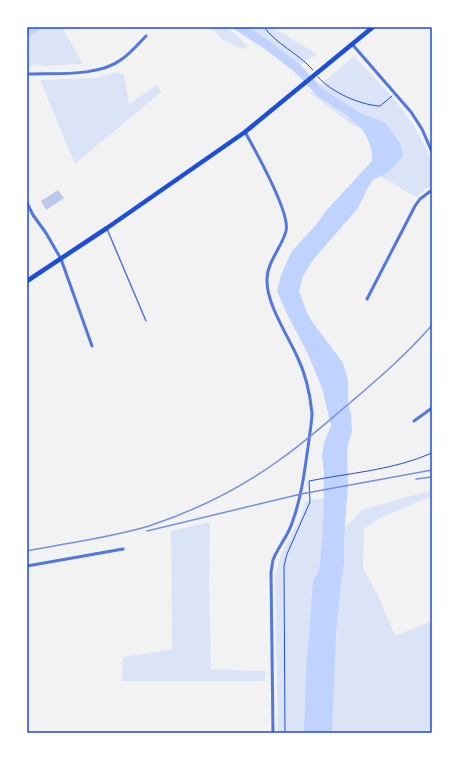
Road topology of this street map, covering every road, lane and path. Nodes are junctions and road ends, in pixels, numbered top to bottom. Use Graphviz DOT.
graph roads {
  1 [pos="264,27"];
  2 [pos="373,27"];
  3 [pos="146,36"];
  4 [pos="352,44"];
  5 [pos="27,74"];
  6 [pos="396,94"];
  7 [pos="245,132"];
  8 [pos="432,152"];
  9 [pos="432,190"];
  10 [pos="27,203"];
  11 [pos="107,228"];
  12 [pos="61,259"];
  13 [pos="27,281"];
  14 [pos="367,299"];
  15 [pos="146,321"];
  16 [pos="92,346"];
  17 [pos="432,408"];
  18 [pos="414,421"];
  19 [pos="432,453"];
  20 [pos="123,549"];
  21 [pos="27,566"];
  22 [pos="273,733"];
  23 [pos="285,733"];
  1 -- 6 [label="path"];
  2 -- 4 [label="main road"];
  3 -- 5 [label="street"];
  4 -- 6 [label="street"];
  4 -- 7 [label="main road"];
  6 -- 8 [label="street"];
  7 -- 11 [label="main road"];
  7 -- 22 [label="street"];
  9 -- 14 [label="street"];
  10 -- 12 [label="street"];
  11 -- 12 [label="main road"];
  11 -- 15 [label="lane"];
  12 -- 13 [label="main road"];
  12 -- 16 [label="street"];
  17 -- 18 [label="street"];
  19 -- 23 [label="path"];
  20 -- 21 [label="street"];
}
